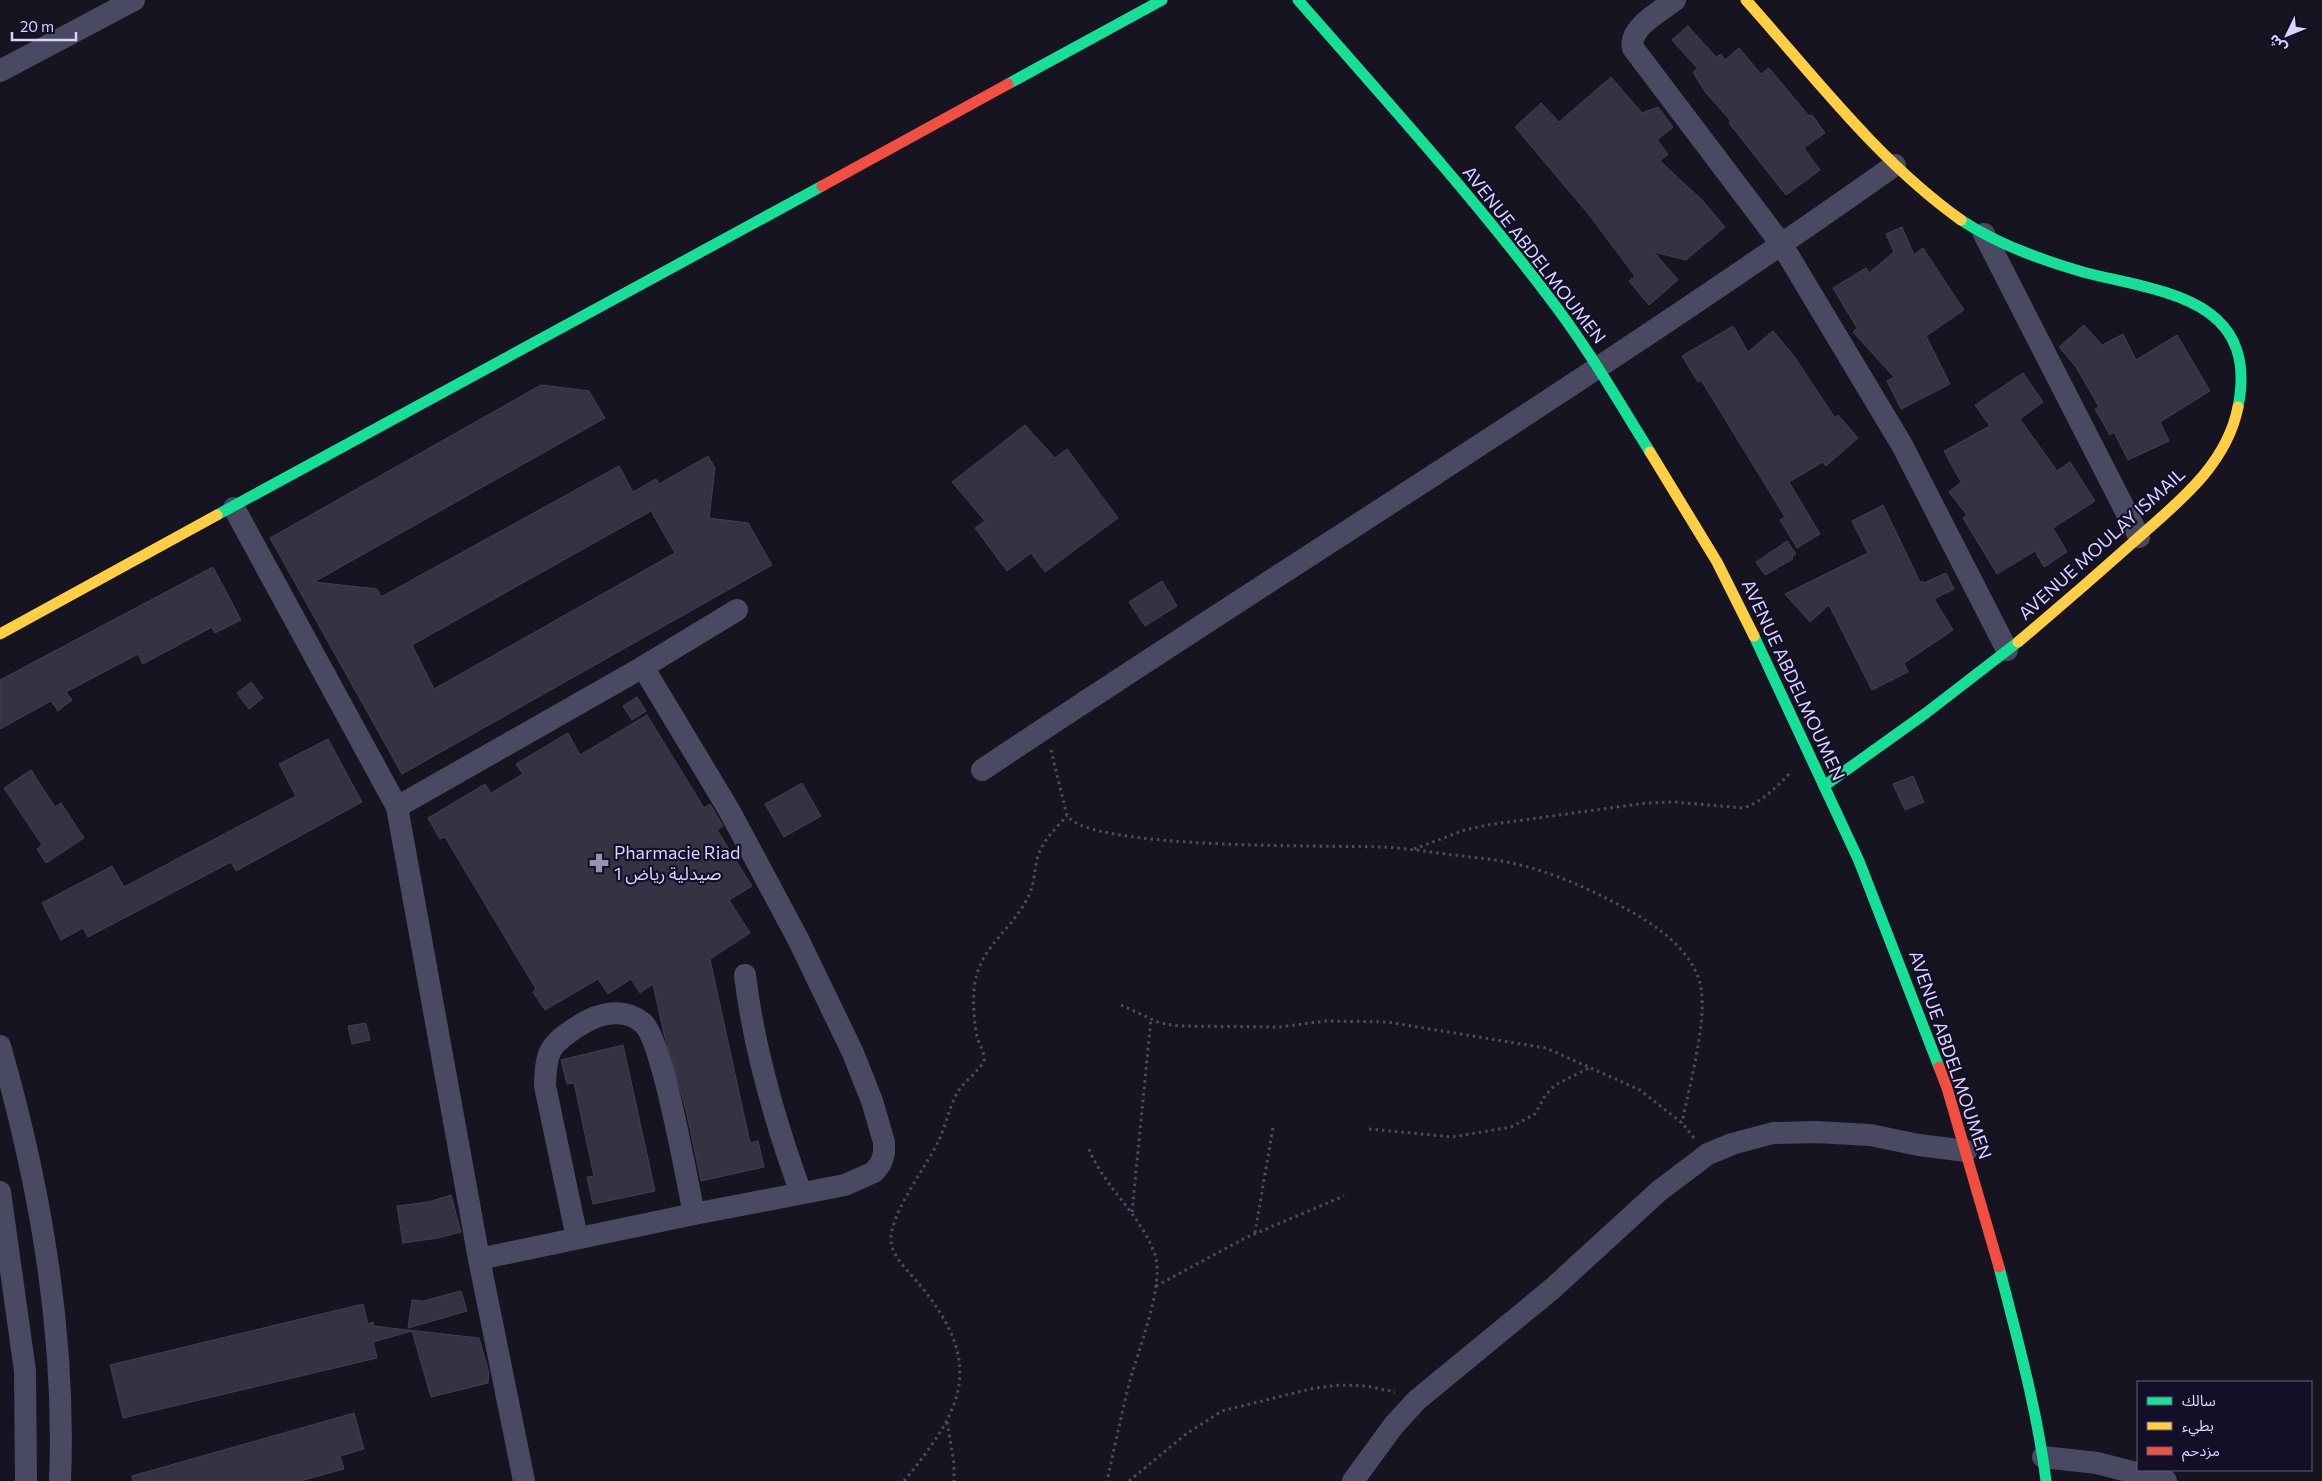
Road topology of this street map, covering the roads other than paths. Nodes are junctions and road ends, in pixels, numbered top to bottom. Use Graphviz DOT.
graph roads {
  1 [pos="134,0"];
  2 [pos="1162,0"];
  3 [pos="1298,0"];
  4 [pos="1675,0"];
  5 [pos="1746,0"];
  6 [pos="0,71"];
  7 [pos="1895,165"];
  8 [pos="1984,234"];
  9 [pos="1782,245"];
  10 [pos="1599,369"];
  11 [pos="234,508"];
  12 [pos="2139,537"];
  13 [pos="737,610"];
  14 [pos="0,634"];
  15 [pos="2007,650"];
  16 [pos="643,667"];
  17 [pos="982,770"];
  18 [pos="1824,786"];
  19 [pos="397,807"];
  20 [pos="745,974"];
  21 [pos="0,1046"];
  22 [pos="1966,1152"];
  23 [pos="0,1192"];
  24 [pos="801,1194"];
  25 [pos="694,1214"];
  26 [pos="577,1238"];
  27 [pos="479,1259"];
  28 [pos="2044,1457"];
  29 [pos="26,1481"];
  30 [pos="60,1481"];
  31 [pos="524,1481"];
  32 [pos="1353,1481"];
  33 [pos="2046,1481"];
  34 [pos="2166,1481"];
  1 -- 6 [label="street"];
  2 -- 11 [label="street"];
  3 -- 10 [label="street, AVENUE ABDELMOUMEN"];
  4 -- 9 [label="street"];
  5 -- 7 [label="street, AVENUE MOULAY ISMAIL"];
  7 -- 8 [label="street, AVENUE MOULAY ISMAIL"];
  7 -- 9 [label="street"];
  8 -- 12 [label="street"];
  8 -- 12 [label="street, AVENUE MOULAY ISMAIL"];
  9 -- 10 [label="street"];
  9 -- 15 [label="street"];
  10 -- 17 [label="street"];
  10 -- 18 [label="street, AVENUE ABDELMOUMEN"];
  11 -- 14 [label="street"];
  11 -- 19 [label="street"];
  12 -- 15 [label="street, AVENUE MOULAY ISMAIL"];
  13 -- 16 [label="street"];
  15 -- 18 [label="street, AVENUE MOULAY ISMAIL"];
  16 -- 19 [label="street"];
  16 -- 24 [label="street"];
  18 -- 22 [label="street, AVENUE ABDELMOUMEN"];
  19 -- 27 [label="street"];
  20 -- 24 [label="street"];
  21 -- 30 [label="street"];
  22 -- 28 [label="street, AVENUE ABDELMOUMEN"];
  22 -- 32 [label="street"];
  23 -- 29 [label="street"];
  24 -- 25 [label="street"];
  25 -- 26 [label="street"];
  25 -- 26 [label="street"];
  26 -- 27 [label="street"];
  27 -- 31 [label="street"];
  28 -- 33 [label="street, AVENUE ABDELMOUMEN"];
  28 -- 34 [label="street"];
}
